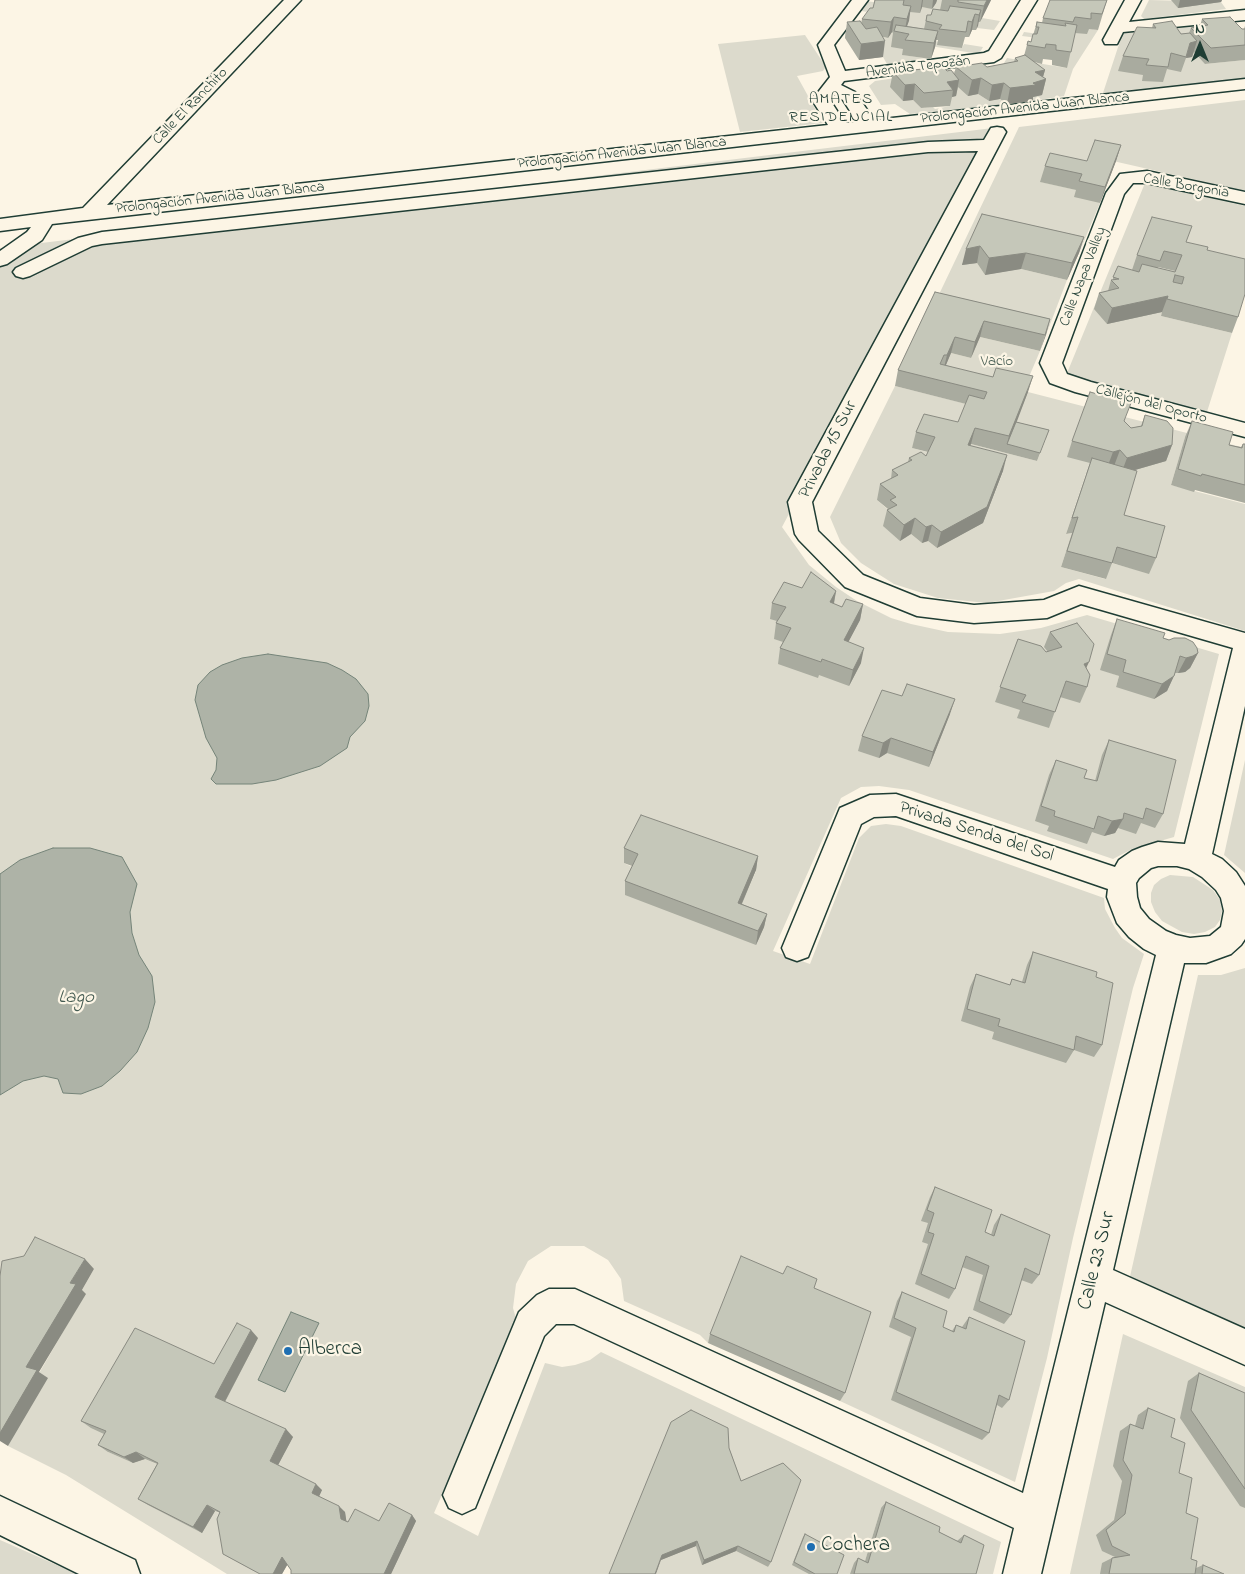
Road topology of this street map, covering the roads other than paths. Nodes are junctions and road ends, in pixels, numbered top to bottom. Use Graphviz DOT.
graph roads {
  1 [pos="293,0"];
  2 [pos="860,0"];
  3 [pos="1028,0"];
  4 [pos="1133,0"];
  5 [pos="1245,14"];
  6 [pos="1118,28"];
  7 [pos="1109,44"];
  8 [pos="835,82"];
  9 [pos="1245,84"];
  10 [pos="1008,111"];
  11 [pos="869,126"];
  12 [pos="840,129"];
  13 [pos="990,145"];
  14 [pos="1127,178"];
  15 [pos="1245,198"];
  16 [pos="89,214"];
  17 [pos="46,219"];
  18 [pos="0,225"];
  19 [pos="0,260"];
  20 [pos="24,272"];
  21 [pos="1058,378"];
  22 [pos="1245,430"];
  23 [pos="1245,642"];
  24 [pos="1245,650"];
  25 [pos="1196,859"];
  26 [pos="1122,882"];
  27 [pos="1241,926"];
  28 [pos="796,948"];
  29 [pos="1173,948"];
  30 [pos="1094,1279"];
  31 [pos="1245,1347"];
  32 [pos="462,1495"];
  33 [pos="0,1515"];
  34 [pos="1036,1519"];
  35 [pos="121,1574"];
  36 [pos="1022,1574"];
  1 -- 16 [label="street, Calle El Ranchito"];
  2 -- 8 [label="street"];
  3 -- 8 [label="street, Avenida Tepozán"];
  4 -- 6 [label="street"];
  5 -- 6 [label="street"];
  6 -- 7 [label="street"];
  8 -- 11 [label="street"];
  8 -- 12 [label="street"];
  9 -- 10 [label="street, Prolongación Avenida Juan Blanca"];
  10 -- 11 [label="street, Prolongación Avenida Juan Blanca"];
  10 -- 13 [label="street, Privada 15 Sur"];
  11 -- 12 [label="street, Prolongación Avenida Juan Blanca"];
  12 -- 16 [label="street, Prolongación Avenida Juan Blanca"];
  13 -- 20 [label="street"];
  13 -- 23 [label="street, Privada 15 Sur"];
  14 -- 15 [label="street, Calle Borgonia"];
  14 -- 21 [label="street, Calle Napa Valley"];
  16 -- 17 [label="street, Prolongación Avenida Juan Blanca"];
  17 -- 18 [label="street, Prolongación Avenida Juan Blanca"];
  17 -- 19 [label="street"];
  21 -- 22 [label="street, Callejón del Oporto"];
  24 -- 25 [label="street"];
  25 -- 26 [label="street"];
  25 -- 27 [label="street"];
  26 -- 28 [label="street, Privada Senda del Sol"];
  26 -- 29 [label="street"];
  27 -- 29 [label="street"];
  29 -- 30 [label="street, Calle 23 Sur"];
  30 -- 31 [label="street"];
  30 -- 34 [label="street, Calle 23 Sur"];
  32 -- 34 [label="street"];
  33 -- 35 [label="street"];
  34 -- 36 [label="street, Calle 23 Sur"];
}
